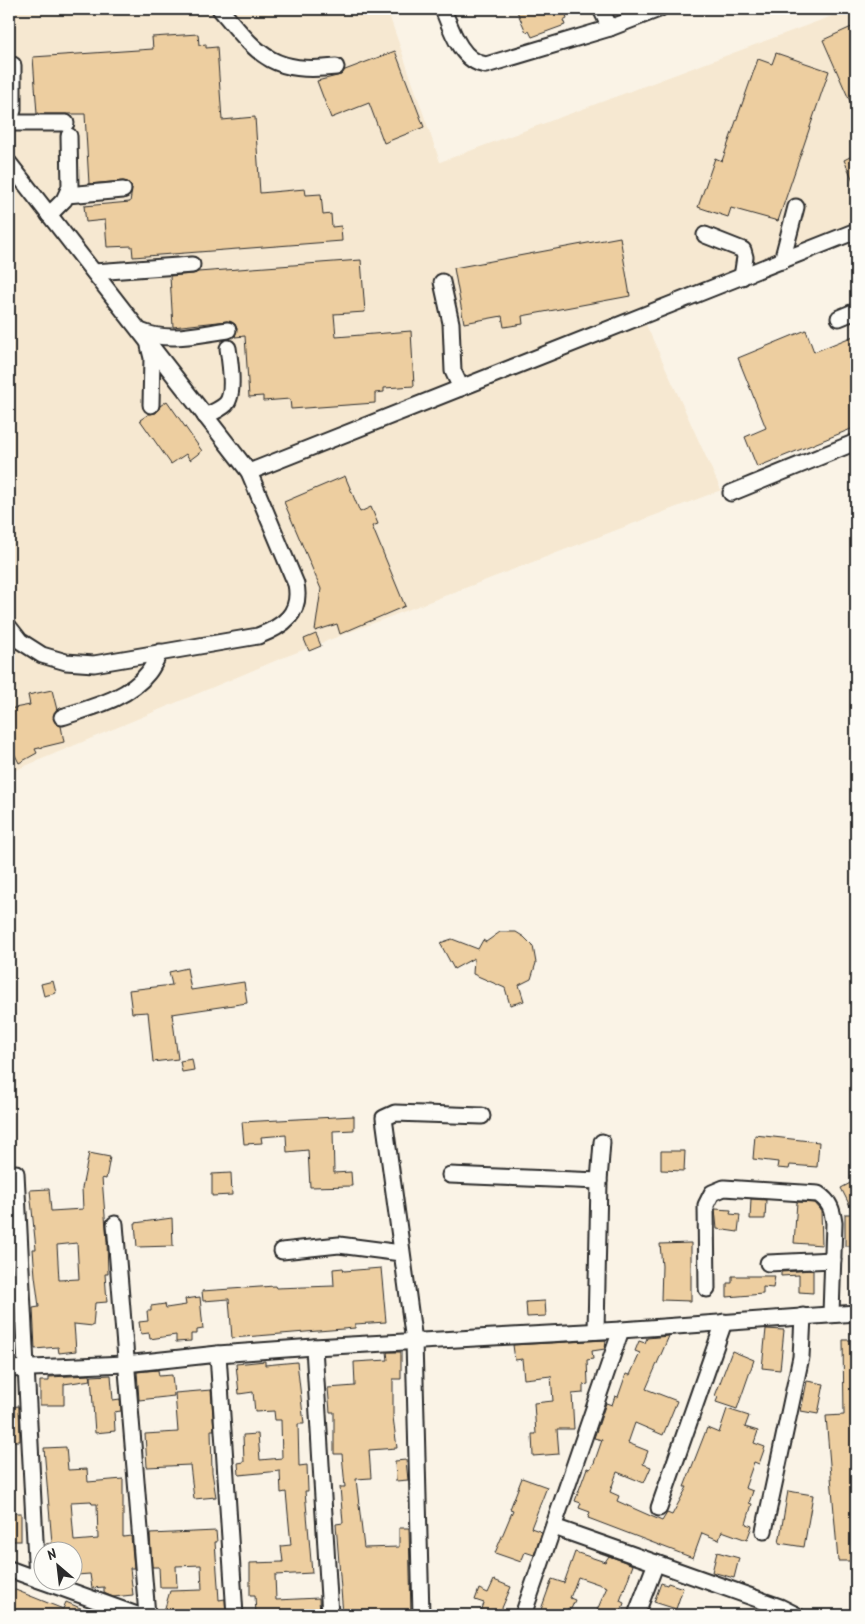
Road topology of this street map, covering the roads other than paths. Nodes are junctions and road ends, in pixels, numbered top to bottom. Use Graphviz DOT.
graph roads {
  1 [pos="220,9"];
  2 [pos="443,9"];
  3 [pos="601,9"];
  4 [pos="659,9"];
  5 [pos="610,28"];
  6 [pos="13,65"];
  7 [pos="336,67"];
  8 [pos="9,123"];
  9 [pos="9,162"];
  10 [pos="123,190"];
  11 [pos="67,195"];
  12 [pos="796,207"];
  13 [pos="49,215"];
  14 [pos="856,231"];
  15 [pos="705,235"];
  16 [pos="782,261"];
  17 [pos="192,265"];
  18 [pos="94,272"];
  19 [pos="742,277"];
  20 [pos="442,282"];
  21 [pos="856,311"];
  22 [pos="839,318"];
  23 [pos="228,330"];
  24 [pos="144,337"];
  25 [pos="228,348"];
  26 [pos="461,388"];
  27 [pos="151,405"];
  28 [pos="205,416"];
  29 [pos="856,442"];
  30 [pos="248,472"];
  31 [pos="730,492"];
  32 [pos="9,628"];
  33 [pos="160,652"];
  34 [pos="62,717"];
  35 [pos="482,1116"];
  36 [pos="602,1142"];
  37 [pos="16,1173"];
  38 [pos="450,1175"];
  39 [pos="599,1181"];
  40 [pos="115,1224"];
  41 [pos="282,1251"];
  42 [pos="402,1253"];
  43 [pos="833,1260"];
  44 [pos="768,1263"];
  45 [pos="707,1288"];
  46 [pos="856,1313"];
  47 [pos="831,1314"];
  48 [pos="803,1316"];
  49 [pos="724,1322"];
  50 [pos="621,1330"];
  51 [pos="596,1331"];
  52 [pos="414,1341"];
  53 [pos="314,1347"];
  54 [pos="218,1354"];
  55 [pos="125,1364"];
  56 [pos="26,1368"];
  57 [pos="9,1369"];
  58 [pos="659,1508"];
  59 [pos="554,1527"];
  60 [pos="764,1531"];
  61 [pos="39,1542"];
  62 [pos="656,1563"];
  63 [pos="9,1569"];
  64 [pos="32,1577"];
  65 [pos="74,1592"];
  66 [pos="136,1615"];
  67 [pos="147,1615"];
  68 [pos="235,1615"];
  69 [pos="330,1615"];
  70 [pos="421,1615"];
  71 [pos="523,1615"];
  72 [pos="636,1615"];
  73 [pos="796,1615"];
  1 -- 7 [label="street"];
  2 -- 5 [label="street"];
  3 -- 5 [label="street"];
  4 -- 5 [label="street"];
  6 -- 8 [label="street"];
  8 -- 11 [label="street"];
  9 -- 13 [label="street"];
  10 -- 11 [label="street"];
  11 -- 13 [label="street"];
  12 -- 16 [label="street"];
  13 -- 18 [label="street"];
  14 -- 16 [label="street"];
  15 -- 19 [label="street"];
  16 -- 19 [label="street"];
  17 -- 18 [label="street"];
  18 -- 24 [label="street"];
  19 -- 26 [label="street"];
  20 -- 26 [label="street"];
  21 -- 22 [label="street"];
  23 -- 24 [label="street"];
  24 -- 27 [label="street"];
  24 -- 28 [label="street"];
  25 -- 28 [label="street"];
  26 -- 30 [label="street"];
  28 -- 30 [label="street"];
  29 -- 31 [label="street"];
  30 -- 33 [label="street"];
  32 -- 33 [label="street"];
  33 -- 34 [label="street"];
  35 -- 42 [label="street"];
  36 -- 39 [label="street"];
  37 -- 56 [label="street"];
  38 -- 39 [label="street"];
  39 -- 51 [label="street"];
  40 -- 55 [label="street"];
  41 -- 42 [label="street"];
  42 -- 52 [label="street"];
  43 -- 44 [label="street"];
  43 -- 45 [label="street"];
  43 -- 47 [label="street"];
  46 -- 47 [label="street"];
  47 -- 48 [label="street"];
  48 -- 49 [label="street"];
  48 -- 60 [label="street"];
  49 -- 50 [label="street"];
  49 -- 58 [label="street"];
  50 -- 51 [label="street"];
  50 -- 59 [label="street"];
  51 -- 52 [label="street"];
  52 -- 53 [label="street"];
  52 -- 70 [label="street"];
  53 -- 54 [label="street"];
  53 -- 69 [label="street"];
  54 -- 55 [label="street"];
  54 -- 68 [label="street"];
  55 -- 56 [label="street"];
  55 -- 67 [label="street"];
  56 -- 57 [label="street"];
  56 -- 61 [label="street"];
  59 -- 62 [label="street"];
  59 -- 71 [label="street"];
  62 -- 72 [label="street"];
  62 -- 73 [label="street"];
  63 -- 64 [label="street"];
  65 -- 66 [label="street"];
}
